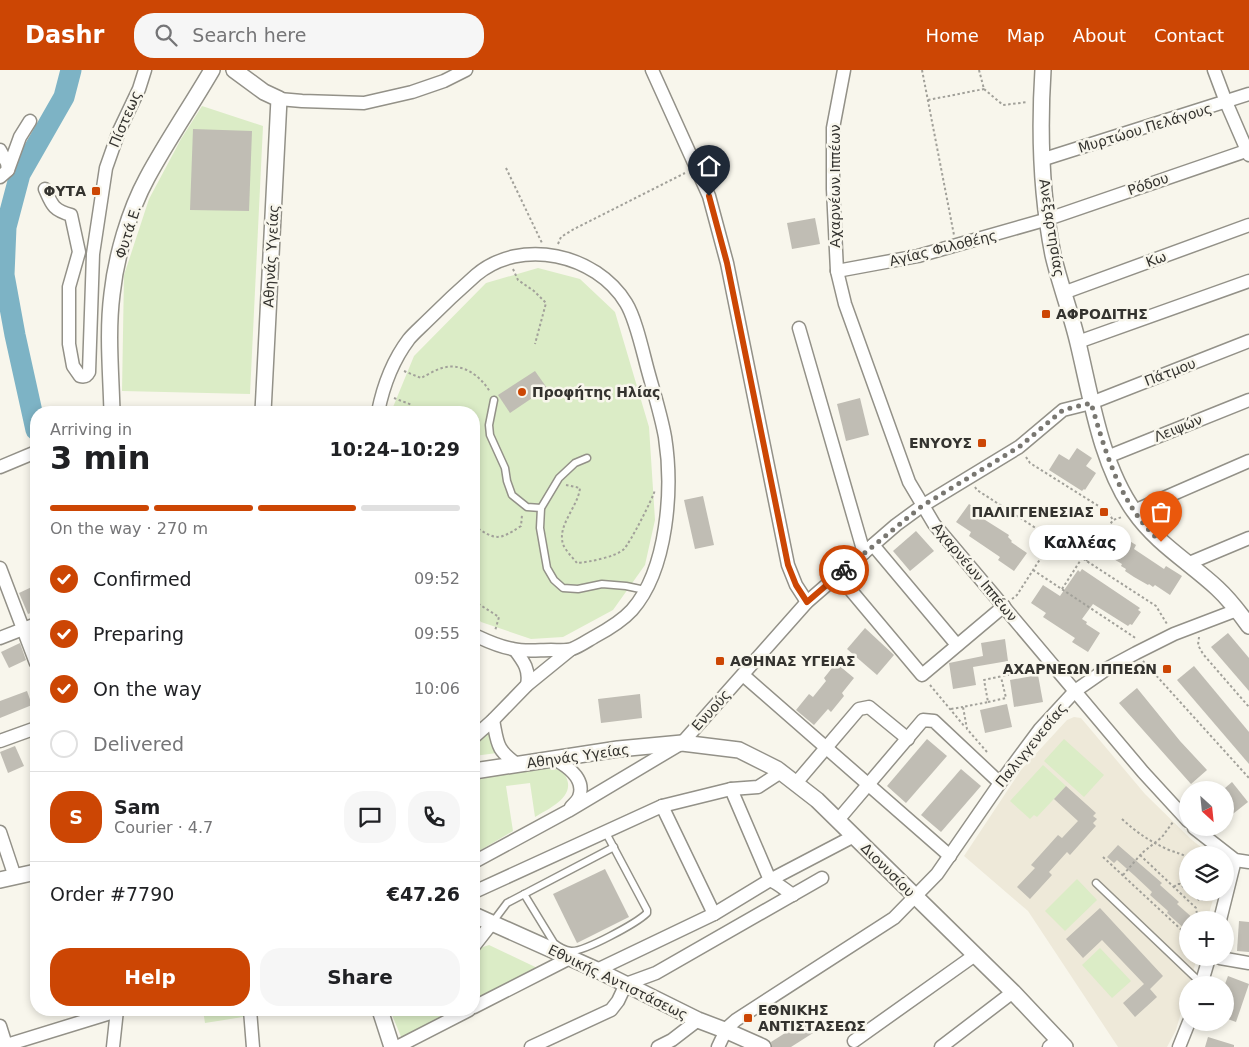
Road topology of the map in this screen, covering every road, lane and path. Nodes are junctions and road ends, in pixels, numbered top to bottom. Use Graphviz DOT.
graph roads {
  1 [pos="145,70"];
  2 [pos="212,70"];
  3 [pos="234,70"];
  4 [pos="466,70"];
  5 [pos="652,70"];
  6 [pos="844,70"];
  7 [pos="922,70"];
  8 [pos="979,70"];
  9 [pos="1043,70"];
  10 [pos="1214,70"];
  11 [pos="984,89"];
  12 [pos="1249,94"];
  13 [pos="279,99"];
  14 [pos="928,100"];
  15 [pos="1041,100"];
  16 [pos="1226,102"];
  17 [pos="30,121"];
  18 [pos="0,150"];
  19 [pos="1248,152"];
  20 [pos="1041,160"];
  21 [pos="696,167"];
  22 [pos="506,168"];
  23 [pos="4,174"];
  24 [pos="45,189"];
  25 [pos="1048,219"];
  26 [pos="1249,225"];
  27 [pos="956,246"];
  28 [pos="551,255"];
  29 [pos="507,258"];
  30 [pos="837,271"];
  31 [pos="1249,282"];
  32 [pos="1064,293"];
  33 [pos="799,328"];
  34 [pos="1249,341"];
  35 [pos="1078,342"];
  36 [pos="535,344"];
  37 [pos="393,366"];
  38 [pos="382,394"];
  39 [pos="494,400"];
  40 [pos="1249,400"];
  41 [pos="1091,403"];
  42 [pos="412,405"];
  43 [pos="112,406"];
  44 [pos="263,406"];
  45 [pos="379,406"];
  46 [pos="1019,447"];
  47 [pos="30,454"];
  48 [pos="1108,456"];
  49 [pos="587,458"];
  50 [pos="1249,461"];
  51 [pos="0,467"];
  52 [pos="969,477"];
  53 [pos="556,483"];
  54 [pos="656,484"];
  55 [pos="922,506"];
  56 [pos="541,508"];
  57 [pos="1134,511"];
  58 [pos="522,515"];
  59 [pos="1113,520"];
  60 [pos="480,530"];
  61 [pos="1249,538"];
  62 [pos="1053,539"];
  63 [pos="868,549"];
  64 [pos="1082,558"];
  65 [pos="1086,561"];
  66 [pos="1187,564"];
  67 [pos="0,568"];
  68 [pos="1033,570"];
  69 [pos="838,575"];
  70 [pos="1062,589"];
  71 [pos="645,590"];
  72 [pos="807,602"];
  73 [pos="480,605"];
  74 [pos="1004,606"];
  75 [pos="1243,608"];
  76 [pos="1200,624"];
  77 [pos="1249,626"];
  78 [pos="30,627"];
  79 [pos="22,630"];
  80 [pos="1174,634"];
  81 [pos="0,638"];
  82 [pos="480,638"];
  83 [pos="492,643"];
  84 [pos="957,645"];
  85 [pos="30,649"];
  86 [pos="515,650"];
  87 [pos="570,650"];
  88 [pos="1140,651"];
  89 [pos="1054,665"];
  90 [pos="743,675"];
  91 [pos="922,675"];
  92 [pos="1001,676"];
  93 [pos="527,685"];
  94 [pos="1076,691"];
  95 [pos="988,702"];
  96 [pos="963,707"];
  97 [pos="1249,707"];
  98 [pos="950,709"];
  99 [pos="493,720"];
  100 [pos="967,729"];
  101 [pos="30,730"];
  102 [pos="480,732"];
  103 [pos="908,739"];
  104 [pos="0,742"];
  105 [pos="682,743"];
  106 [pos="827,748"];
  107 [pos="989,756"];
  108 [pos="554,759"];
  109 [pos="518,764"];
  110 [pos="480,770"];
  111 [pos="781,772"];
  112 [pos="1249,778"];
  113 [pos="796,783"];
  114 [pos="1000,783"];
  115 [pos="868,785"];
  116 [pos="730,789"];
  117 [pos="662,806"];
  118 [pos="568,811"];
  119 [pos="1179,812"];
  120 [pos="1122,819"];
  121 [pos="838,820"];
  122 [pos="1179,822"];
  123 [pos="0,832"];
  124 [pos="606,833"];
  125 [pos="854,836"];
  126 [pos="1204,836"];
  127 [pos="1155,842"];
  128 [pos="614,847"];
  129 [pos="1179,853"];
  130 [pos="1140,855"];
  131 [pos="950,856"];
  132 [pos="1103,857"];
  133 [pos="480,859"];
  134 [pos="1235,860"];
  135 [pos="1249,862"];
  136 [pos="30,873"];
  137 [pos="1123,875"];
  138 [pos="822,878"];
  139 [pos="7,879"];
  140 [pos="770,880"];
  141 [pos="1096,883"];
  142 [pos="1179,884"];
  143 [pos="1174,887"];
  144 [pos="480,889"];
  145 [pos="524,894"];
  146 [pos="793,895"];
  147 [pos="916,897"];
  148 [pos="1217,901"];
  149 [pos="1225,904"];
  150 [pos="1196,911"];
  151 [pos="1223,911"];
  152 [pos="714,914"];
  153 [pos="480,918"];
  154 [pos="492,923"];
  155 [pos="1179,928"];
  156 [pos="480,938"];
  157 [pos="976,955"];
  158 [pos="570,958"];
  159 [pos="1234,960"];
  160 [pos="1249,963"];
  161 [pos="596,970"];
  162 [pos="1194,976"];
  163 [pos="626,984"];
  164 [pos="1013,992"];
  165 [pos="480,1004"];
  166 [pos="85,1016"];
  167 [pos="116,1016"];
  168 [pos="250,1016"];
  169 [pos="382,1016"];
  170 [pos="457,1016"];
  171 [pos="698,1020"];
  172 [pos="0,1026"];
  173 [pos="727,1031"];
  174 [pos="1185,1031"];
  175 [pos="854,1042"];
  176 [pos="1058,1044"];
  177 [pos="3,1046"];
  178 [pos="113,1047"];
  179 [pos="253,1047"];
  180 [pos="392,1047"];
  181 [pos="397,1047"];
  182 [pos="531,1047"];
  183 [pos="658,1047"];
  184 [pos="718,1047"];
  185 [pos="763,1047"];
  186 [pos="941,1047"];
  187 [pos="1179,1047"];
  1 -- 24 [label="street, Πίστεως"];
  2 -- 43 [label="street, Φυτά Ε."];
  3 -- 13 [label="street"];
  4 -- 13 [label="street"];
  5 -- 21 [label="street"];
  6 -- 30 [label="street, Αχαρνέων Ιππέων"];
  7 -- 14 [label="path"];
  8 -- 11 [label="path"];
  9 -- 15 [label="street, Ανεξαρτησίας"];
  10 -- 16 [label="street"];
  11 -- 14 [label="path"];
  11 -- 15 [label="path"];
  12 -- 16 [label="street, Μυρτώου Πελάγους"];
  13 -- 44 [label="street, Αθηνάς Υγείας"];
  14 -- 27 [label="path"];
  15 -- 20 [label="street, Ανεξαρτησίας"];
  16 -- 19 [label="street"];
  16 -- 20 [label="street, Μυρτώου Πελάγους"];
  17 -- 23 [label="street"];
  18 -- 23 [label="street"];
  19 -- 25 [label="street, Ρόδου"];
  20 -- 25 [label="street, Ανεξαρτησίας"];
  21 -- 28 [label="path"];
  21 -- 72 [label="street"];
  22 -- 28 [label="path"];
  25 -- 27 [label="street, Αγίας Φιλοθέης"];
  25 -- 32 [label="street, Ανεξαρτησίας"];
  26 -- 32 [label="street, Κω"];
  27 -- 30 [label="street, Αγίας Φιλοθέης"];
  28 -- 29 [label="street"];
  28 -- 71 [label="street"];
  29 -- 36 [label="path"];
  29 -- 37 [label="street"];
  30 -- 55 [label="street, Αχαρνέων Ιππέων"];
  31 -- 35 [label="street"];
  32 -- 35 [label="street, Ανεξαρτησίας"];
  33 -- 63 [label="street"];
  34 -- 41 [label="street, Πάτμου"];
  35 -- 41 [label="street, Ανεξαρτησίας"];
  37 -- 38 [label="street"];
  37 -- 39 [label="path"];
  38 -- 42 [label="path"];
  38 -- 45 [label="street"];
  39 -- 56 [label="lane"];
  40 -- 48 [label="street, Λειψών"];
  41 -- 46 [label="street, Ενυούς"];
  41 -- 48 [label="street, Ανεξαρτησίας"];
  46 -- 52 [label="street, Ενυούς"];
  46 -- 59 [label="path"];
  47 -- 51 [label="street"];
  48 -- 57 [label="street, Ανεξαρτησίας"];
  49 -- 53 [label="lane"];
  50 -- 57 [label="street"];
  52 -- 55 [label="street, Ενυούς"];
  52 -- 62 [label="path"];
  53 -- 54 [label="path"];
  53 -- 56 [label="lane"];
  55 -- 63 [label="street, Ενυούς"];
  55 -- 74 [label="street, Αχαρνέων Ιππέων"];
  56 -- 71 [label="lane"];
  57 -- 59 [label="path"];
  57 -- 66 [label="street, Ανεξαρτησίας"];
  58 -- 60 [label="path"];
  59 -- 65 [label="path"];
  61 -- 66 [label="street"];
  62 -- 64 [label="path"];
  62 -- 68 [label="path"];
  63 -- 69 [label="street, Ενυούς"];
  63 -- 84 [label="street"];
  64 -- 65 [label="path"];
  64 -- 70 [label="path"];
  65 -- 80 [label="path"];
  66 -- 75 [label="street, Ανεξαρτησίας"];
  67 -- 79 [label="street"];
  68 -- 70 [label="path"];
  68 -- 74 [label="path"];
  69 -- 72 [label="street, Ενυούς"];
  69 -- 91 [label="street"];
  70 -- 88 [label="path"];
  71 -- 87 [label="street"];
  72 -- 90 [label="street, Ενυούς"];
  73 -- 83 [label="path"];
  74 -- 84 [label="street"];
  74 -- 89 [label="street, Αχαρνέων Ιππέων"];
  75 -- 76 [label="street, Παλιγγενεσίας"];
  75 -- 77 [label="street, Ανεξαρτησίας"];
  76 -- 80 [label="street, Παλιγγενεσίας"];
  76 -- 97 [label="path"];
  78 -- 79 [label="street"];
  79 -- 81 [label="street"];
  79 -- 85 [label="street"];
  80 -- 88 [label="street, Παλιγγενεσίας"];
  82 -- 83 [label="street"];
  83 -- 86 [label="street"];
  84 -- 91 [label="street"];
  86 -- 87 [label="street"];
  86 -- 93 [label="street"];
  87 -- 93 [label="street"];
  88 -- 94 [label="street, Παλιγγενεσίας"];
  88 -- 112 [label="path"];
  89 -- 92 [label="path"];
  89 -- 94 [label="street, Αχαρνέων Ιππέων"];
  90 -- 105 [label="street, Ενυούς"];
  90 -- 106 [label="street"];
  91 -- 98 [label="path"];
  92 -- 95 [label="path"];
  92 -- 95 [label="path"];
  93 -- 99 [label="street"];
  94 -- 114 [label="street, Παλιγγενεσίας"];
  94 -- 119 [label="street, Αχαρνέων Ιππέων"];
  95 -- 96 [label="path"];
  96 -- 98 [label="path"];
  96 -- 100 [label="path"];
  98 -- 100 [label="path"];
  99 -- 102 [label="street"];
  99 -- 109 [label="street"];
  100 -- 107 [label="path"];
  101 -- 104 [label="street"];
  103 -- 106 [label="street"];
  103 -- 114 [label="street"];
  103 -- 115 [label="street"];
  105 -- 108 [label="street, Αθηνάς Υγείας"];
  105 -- 111 [label="street, Διονυσίου"];
  105 -- 118 [label="street, Ενυούς"];
  106 -- 113 [label="street"];
  106 -- 115 [label="street"];
  108 -- 109 [label="street, Αθηνάς Υγείας"];
  108 -- 118 [label="street"];
  109 -- 110 [label="street, Αθηνάς Υγείας"];
  111 -- 113 [label="street, Διονυσίου"];
  111 -- 116 [label="street"];
  113 -- 121 [label="street, Διονυσίου"];
  114 -- 131 [label="street, Παλιγγενεσίας"];
  115 -- 121 [label="street"];
  115 -- 131 [label="street"];
  116 -- 117 [label="street"];
  116 -- 140 [label="street"];
  117 -- 124 [label="street"];
  117 -- 152 [label="street"];
  118 -- 133 [label="street, Ενυούς"];
  120 -- 127 [label="path"];
  121 -- 125 [label="street, Διονυσίου"];
  122 -- 127 [label="path"];
  123 -- 139 [label="street"];
  124 -- 128 [label="lane"];
  124 -- 144 [label="street"];
  125 -- 140 [label="street"];
  125 -- 147 [label="street, Διονυσίου"];
  126 -- 134 [label="street"];
  127 -- 129 [label="path"];
  127 -- 130 [label="path"];
  128 -- 145 [label="lane"];
  128 -- 145 [label="lane"];
  130 -- 137 [label="path"];
  130 -- 143 [label="path"];
  131 -- 147 [label="street, Παλιγγενεσίας"];
  132 -- 137 [label="path"];
  134 -- 135 [label="street"];
  134 -- 149 [label="street"];
  136 -- 139 [label="street"];
  137 -- 155 [label="path"];
  138 -- 146 [label="street"];
  140 -- 146 [label="street"];
  140 -- 152 [label="street"];
  141 -- 162 [label="lane"];
  142 -- 143 [label="path"];
  143 -- 150 [label="path"];
  145 -- 154 [label="lane"];
  146 -- 163 [label="street"];
  147 -- 157 [label="street, Διονυσίου"];
  147 -- 173 [label="street, Παλιγγενεσίας"];
  148 -- 149 [label="path"];
  149 -- 151 [label="street"];
  152 -- 161 [label="street"];
  153 -- 154 [label="street, Εθνικής Αντιστάσεως"];
  154 -- 156 [label="street"];
  154 -- 158 [label="street, Εθνικής Αντιστάσεως"];
  157 -- 164 [label="street, Διονυσίου"];
  157 -- 175 [label="street"];
  158 -- 161 [label="street, Εθνικής Αντιστάσεως"];
  158 -- 165 [label="street"];
  159 -- 160 [label="street"];
  161 -- 163 [label="street, Εθνικής Αντιστάσεως"];
  163 -- 171 [label="street, Εθνικής Αντιστάσεως"];
  163 -- 182 [label="street"];
  164 -- 176 [label="street, Διονυσίου"];
  164 -- 186 [label="street"];
  166 -- 177 [label="street"];
  167 -- 178 [label="street"];
  168 -- 179 [label="street"];
  169 -- 180 [label="street"];
  170 -- 181 [label="street"];
  171 -- 173 [label="street, Εθνικής Αντιστάσεως"];
  171 -- 183 [label="street"];
  172 -- 177 [label="street"];
  173 -- 184 [label="street, Παλιγγενεσίας"];
  173 -- 185 [label="street, Εθνικής Αντιστάσεως"];
  174 -- 187 [label="street"];
}
